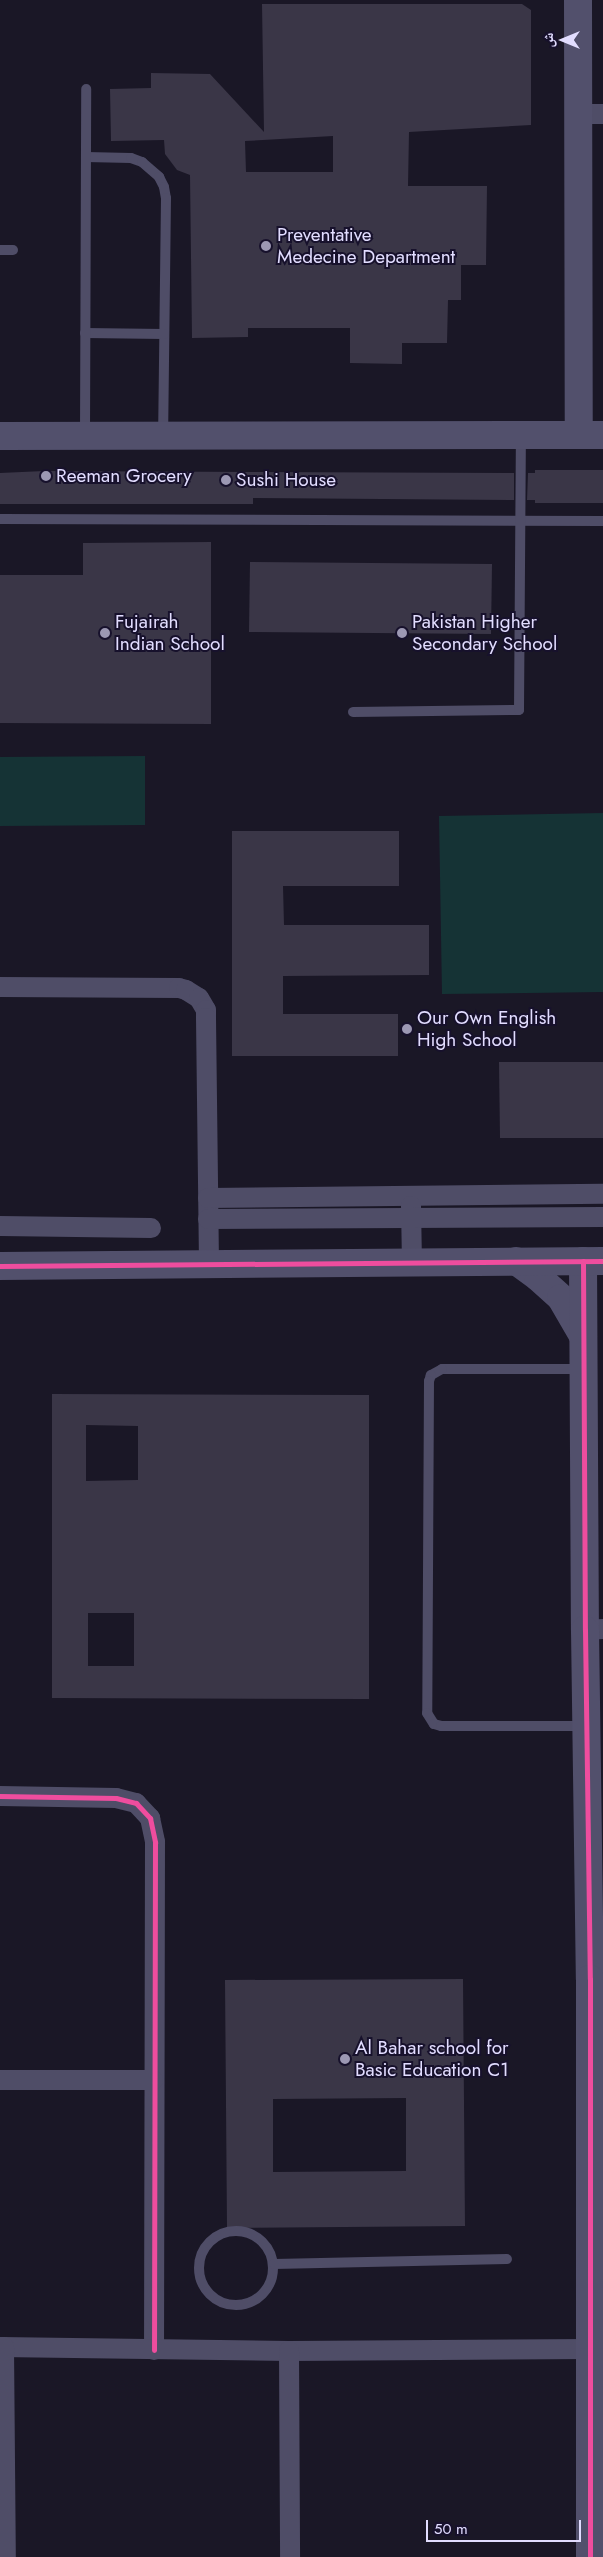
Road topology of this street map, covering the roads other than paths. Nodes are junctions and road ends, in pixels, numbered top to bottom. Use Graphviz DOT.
graph roads {
  1 [pos="578,0"];
  2 [pos="86,88"];
  3 [pos="591,114"];
  4 [pos="86,157"];
  5 [pos="0,250"];
  6 [pos="13,250"];
  7 [pos="85,333"];
  8 [pos="164,334"];
  9 [pos="521,435"];
  10 [pos="591,435"];
  11 [pos="0,436"];
  12 [pos="85,436"];
  13 [pos="163,436"];
  14 [pos="0,519"];
  15 [pos="603,520"];
  16 [pos="520,521"];
  17 [pos="353,712"];
  18 [pos="0,987"];
  19 [pos="603,1194"];
  20 [pos="411,1196"];
  21 [pos="208,1198"];
  22 [pos="603,1217"];
  23 [pos="208,1218"];
  24 [pos="411,1218"];
  25 [pos="0,1226"];
  26 [pos="151,1228"];
  27 [pos="516,1261"];
  28 [pos="593,1261"];
  29 [pos="412,1262"];
  30 [pos="209,1263"];
  31 [pos="0,1266"];
  32 [pos="603,1284"];
  33 [pos="584,1338"];
  34 [pos="584,1369"];
  35 [pos="594,1630"];
  36 [pos="586,1726"];
  37 [pos="0,1796"];
  38 [pos="596,1929"];
  39 [pos="596,1979"];
  40 [pos="596,2011"];
  41 [pos="596,2060"];
  42 [pos="0,2080"];
  43 [pos="153,2080"];
  44 [pos="507,2260"];
  45 [pos="274,2264"];
  46 [pos="594,2339"];
  47 [pos="2,2347"];
  48 [pos="154,2350"];
  49 [pos="289,2351"];
  50 [pos="6,2557"];
  51 [pos="290,2557"];
  52 [pos="590,2557"];
  1 -- 3 [label="street"];
  2 -- 4 [label="lane"];
  3 -- 10 [label="street"];
  4 -- 7 [label="lane"];
  4 -- 8 [label="lane"];
  5 -- 6 [label="lane"];
  7 -- 8 [label="lane"];
  7 -- 12 [label="lane"];
  8 -- 13 [label="lane"];
  9 -- 10 [label="street"];
  9 -- 13 [label="street"];
  9 -- 16 [label="lane"];
  11 -- 12 [label="street"];
  12 -- 13 [label="street"];
  14 -- 16 [label="lane"];
  15 -- 16 [label="lane"];
  16 -- 17 [label="lane"];
  18 -- 21 [label="street"];
  19 -- 20 [label="street"];
  20 -- 21 [label="street"];
  20 -- 24 [label="street"];
  21 -- 23 [label="street"];
  22 -- 24 [label="street"];
  23 -- 24 [label="street"];
  23 -- 30 [label="street"];
  24 -- 29 [label="street"];
  25 -- 26 [label="street"];
  27 -- 28 [label="street"];
  27 -- 29 [label="street"];
  27 -- 33 [label="street"];
  28 -- 33 [label="street"];
  29 -- 30 [label="street"];
  30 -- 31 [label="street"];
  32 -- 33 [label="street"];
  33 -- 34 [label="street"];
  34 -- 35 [label="street"];
  34 -- 36 [label="lane"];
  35 -- 36 [label="street"];
  36 -- 38 [label="street"];
  37 -- 43 [label="street"];
  38 -- 39 [label="street"];
  39 -- 40 [label="street"];
  40 -- 41 [label="street"];
  41 -- 46 [label="street"];
  42 -- 43 [label="street"];
  43 -- 48 [label="street"];
  44 -- 45 [label="lane"];
  45 -- 45 [label="lane"];
  46 -- 49 [label="street"];
  46 -- 52 [label="street"];
  47 -- 48 [label="street"];
  47 -- 50 [label="street"];
  48 -- 49 [label="street"];
  49 -- 51 [label="street"];
}
